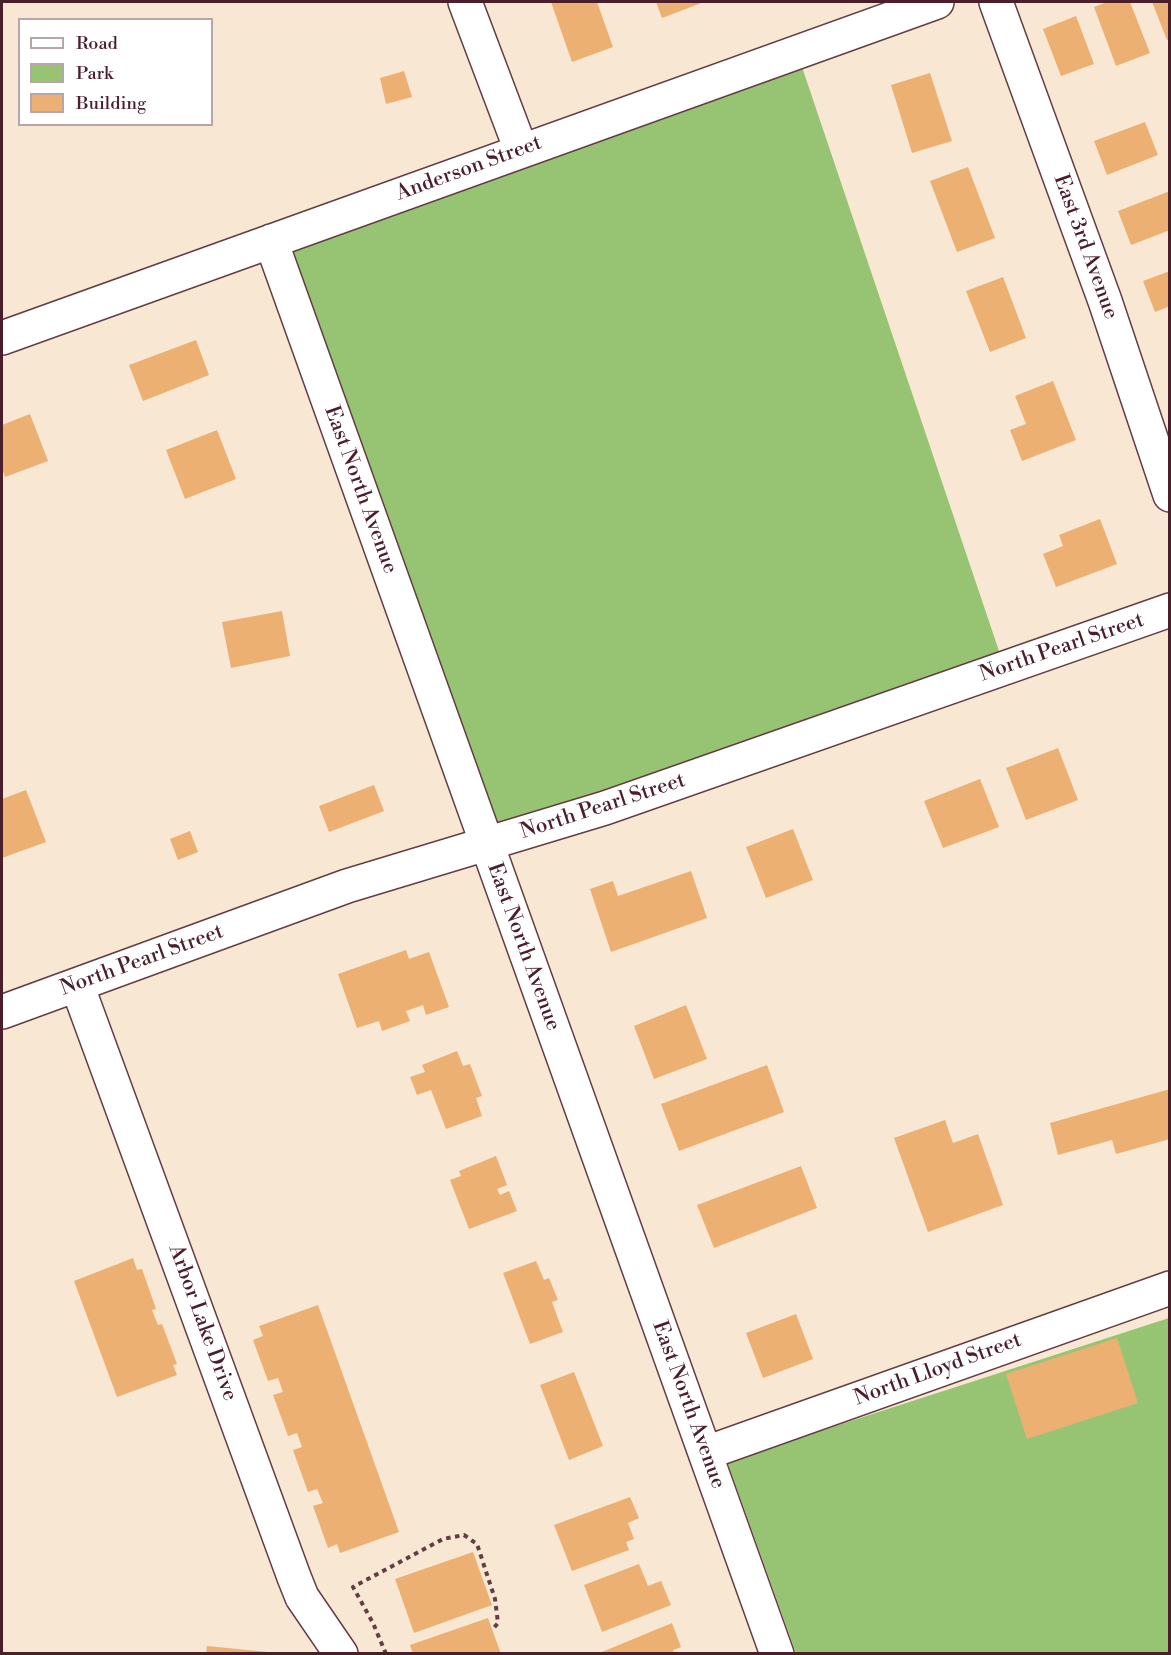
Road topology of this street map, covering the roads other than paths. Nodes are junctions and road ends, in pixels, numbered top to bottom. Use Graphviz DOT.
graph roads {
  1 [pos="465,2"];
  2 [pos="937,2"];
  3 [pos="996,2"];
  4 [pos="521,150"];
  5 [pos="271,241"];
  6 [pos="2,338"];
  7 [pos="1170,495"];
  8 [pos="1170,610"];
  9 [pos="487,846"];
  10 [pos="77,985"];
  11 [pos="2,1012"];
  12 [pos="1170,1288"];
  13 [pos="706,1453"];
  14 [pos="341,1653"];
  15 [pos="777,1653"];
  1 -- 4 [label="street"];
  2 -- 4 [label="street, Anderson Street"];
  3 -- 7 [label="street, East 3rd Avenue"];
  4 -- 5 [label="street, Anderson Street"];
  5 -- 6 [label="street, Anderson Street"];
  5 -- 9 [label="street, East North Avenue"];
  8 -- 9 [label="street, North Pearl Street"];
  9 -- 10 [label="street, North Pearl Street"];
  9 -- 13 [label="street, East North Avenue"];
  10 -- 11 [label="street, North Pearl Street"];
  10 -- 14 [label="street, Arbor Lake Drive"];
  12 -- 13 [label="street, North Lloyd Street"];
  13 -- 15 [label="street, East North Avenue"];
}
